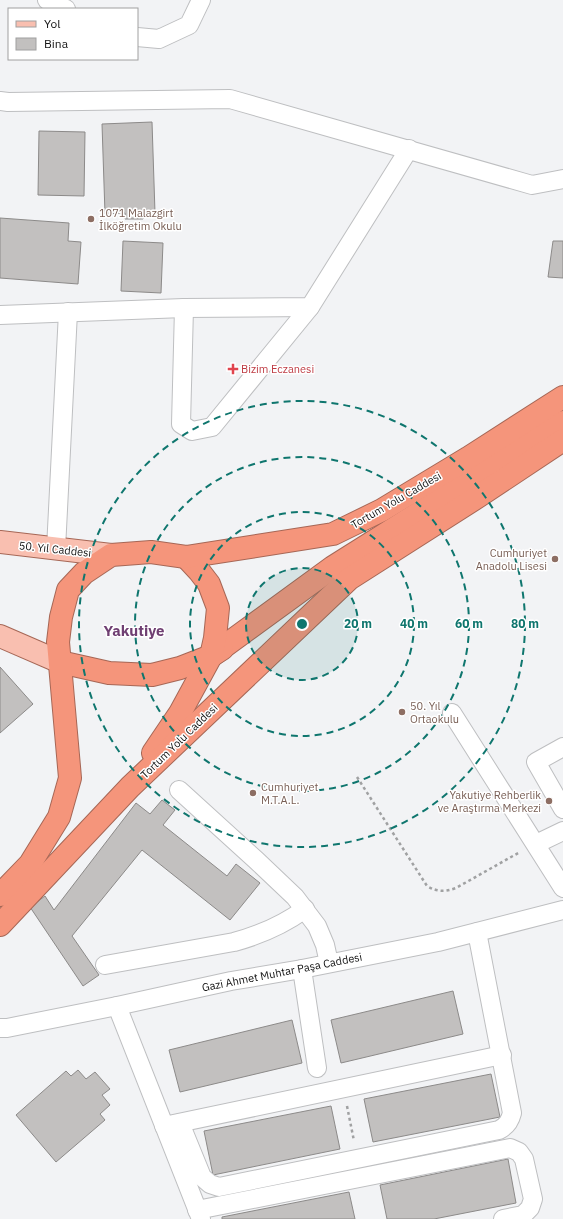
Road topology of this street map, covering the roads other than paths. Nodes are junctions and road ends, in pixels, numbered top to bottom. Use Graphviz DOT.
graph roads {
  1 [pos="47,0"];
  2 [pos="201,0"];
  3 [pos="64,8"];
  4 [pos="138,37"];
  5 [pos="0,101"];
  6 [pos="409,150"];
  7 [pos="563,179"];
  8 [pos="310,307"];
  9 [pos="184,308"];
  10 [pos="68,312"];
  11 [pos="0,315"];
  12 [pos="563,397"];
  13 [pos="563,422"];
  14 [pos="563,440"];
  15 [pos="0,542"];
  16 [pos="56,549"];
  17 [pos="111,555"];
  18 [pos="186,557"];
  19 [pos="349,579"];
  20 [pos="0,636"];
  21 [pos="211,656"];
  22 [pos="60,662"];
  23 [pos="452,713"];
  24 [pos="563,747"];
  25 [pos="130,787"];
  26 [pos="178,790"];
  27 [pos="563,809"];
  28 [pos="563,831"];
  29 [pos="536,844"];
  30 [pos="563,888"];
  31 [pos="0,895"];
  32 [pos="305,909"];
  33 [pos="563,910"];
  34 [pos="0,925"];
  35 [pos="477,932"];
  36 [pos="329,963"];
  37 [pos="105,965"];
  38 [pos="302,968"];
  39 [pos="118,1006"];
  40 [pos="2,1024"];
  41 [pos="502,1055"];
  42 [pos="317,1068"];
  43 [pos="172,1124"];
  44 [pos="199,1214"];
  45 [pos="503,1219"];
  1 -- 3 [label="street"];
  2 -- 4 [label="street"];
  5 -- 6 [label="street"];
  6 -- 7 [label="street"];
  6 -- 8 [label="street"];
  8 -- 9 [label="street"];
  8 -- 9 [label="street"];
  9 -- 10 [label="street"];
  10 -- 11 [label="street"];
  10 -- 16 [label="street"];
  12 -- 18 [label="highway, Tortum Yolu Caddesi"];
  13 -- 21 [label="highway"];
  14 -- 19 [label="highway, Tortum Yolu Caddesi"];
  15 -- 16 [label="main road, 50. Yıl Caddesi"];
  16 -- 17 [label="main road, 50. Yıl Caddesi"];
  17 -- 18 [label="highway, Tortum Yolu Caddesi"];
  17 -- 22 [label="highway, Tortum Yolu Caddesi"];
  18 -- 21 [label="highway, Tortum Yolu Caddesi"];
  19 -- 21 [label="highway, Tortum Yolu Caddesi"];
  19 -- 25 [label="highway, Tortum Yolu Caddesi"];
  20 -- 22 [label="main road"];
  21 -- 22 [label="highway, Tortum Yolu Caddesi"];
  21 -- 25 [label="highway, Tortum Yolu Caddesi"];
  22 -- 31 [label="highway, Tortum Yolu Caddesi"];
  23 -- 29 [label="street"];
  24 -- 27 [label="street"];
  25 -- 34 [label="highway, Tortum Yolu Caddesi"];
  26 -- 32 [label="street"];
  28 -- 29 [label="street"];
  29 -- 30 [label="street"];
  32 -- 36 [label="street"];
  32 -- 37 [label="street"];
  33 -- 35 [label="street, Gazi Ahmet Muhtar Paşa Caddesi"];
  35 -- 36 [label="street, Gazi Ahmet Muhtar Paşa Caddesi"];
  35 -- 41 [label="street"];
  36 -- 38 [label="street, Gazi Ahmet Muhtar Paşa Caddesi"];
  38 -- 39 [label="street, Gazi Ahmet Muhtar Paşa Caddesi"];
  38 -- 42 [label="street"];
  39 -- 40 [label="street, Gazi Ahmet Muhtar Paşa Caddesi"];
  39 -- 43 [label="street"];
  41 -- 43 [label="street"];
  41 -- 43 [label="street"];
  43 -- 44 [label="street"];
  44 -- 45 [label="street"];
}
